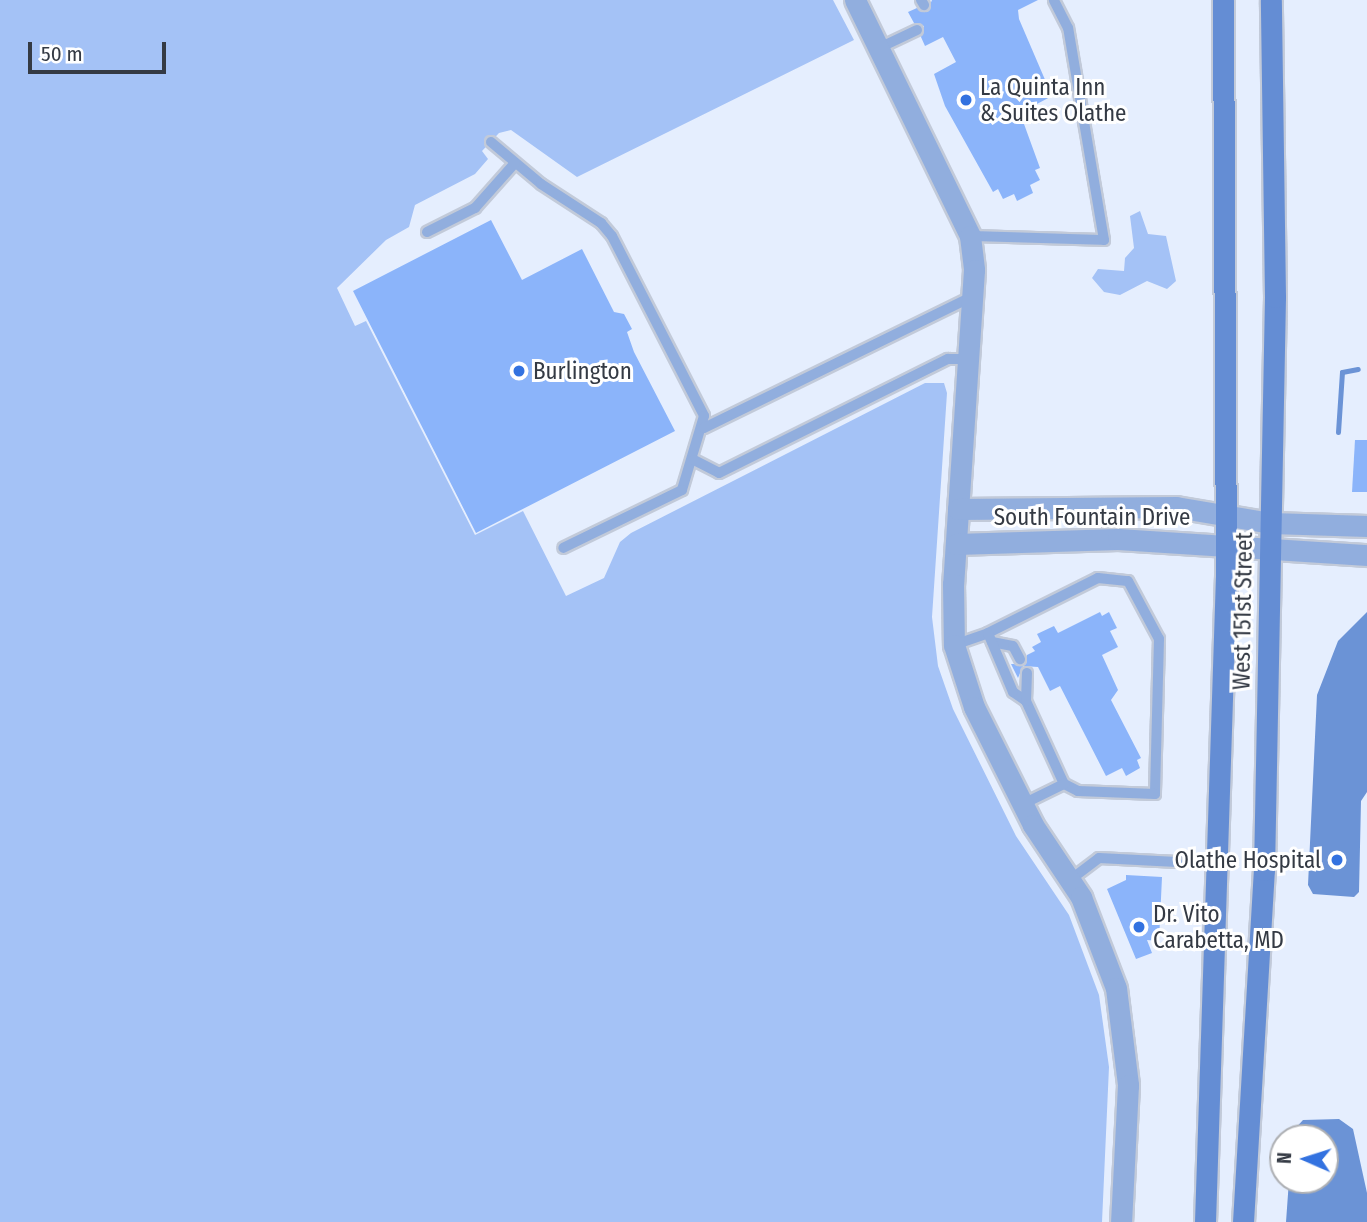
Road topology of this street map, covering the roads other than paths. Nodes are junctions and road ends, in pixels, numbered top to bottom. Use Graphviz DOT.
graph roads {
  1 [pos="855,0"];
  2 [pos="1054,0"];
  3 [pos="1223,0"];
  4 [pos="1271,0"];
  5 [pos="917,30"];
  6 [pos="879,48"];
  7 [pos="491,142"];
  8 [pos="515,163"];
  9 [pos="427,232"];
  10 [pos="970,236"];
  11 [pos="973,296"];
  12 [pos="968,359"];
  13 [pos="704,428"];
  14 [pos="694,460"];
  15 [pos="958,509"];
  16 [pos="1227,512"];
  17 [pos="1271,523"];
  18 [pos="1367,526"];
  19 [pos="957,544"];
  20 [pos="1227,546"];
  21 [pos="563,548"];
  22 [pos="1269,552"];
  23 [pos="1367,555"];
  24 [pos="990,638"];
  25 [pos="954,645"];
  26 [pos="1020,659"];
  27 [pos="1027,673"];
  28 [pos="1026,701"];
  29 [pos="1064,784"];
  30 [pos="1023,804"];
  31 [pos="1177,862"];
  32 [pos="1070,880"];
  33 [pos="1121,1222"];
  34 [pos="1205,1222"];
  35 [pos="1243,1222"];
  1 -- 6 [label="street"];
  2 -- 10 [label="lane"];
  3 -- 16 [label="main road, West 151st Street"];
  4 -- 17 [label="main road, West 151st Street"];
  5 -- 6 [label="lane"];
  6 -- 10 [label="street"];
  7 -- 8 [label="lane"];
  8 -- 9 [label="lane"];
  8 -- 13 [label="lane"];
  10 -- 11 [label="street"];
  11 -- 12 [label="street"];
  11 -- 13 [label="lane"];
  12 -- 14 [label="lane"];
  12 -- 15 [label="street"];
  13 -- 14 [label="lane"];
  14 -- 21 [label="lane"];
  15 -- 16 [label="street, South Fountain Drive"];
  15 -- 19 [label="street"];
  16 -- 17 [label="street, South Fountain Drive"];
  16 -- 20 [label="main road, West 151st Street"];
  17 -- 18 [label="street, South Fountain Drive"];
  17 -- 22 [label="main road, West 151st Street"];
  19 -- 20 [label="street, South Fountain Drive"];
  19 -- 25 [label="street"];
  20 -- 22 [label="street, South Fountain Drive"];
  20 -- 34 [label="main road, West 151st Street"];
  22 -- 23 [label="street, South Fountain Drive"];
  22 -- 35 [label="main road, West 151st Street"];
  24 -- 25 [label="lane"];
  24 -- 26 [label="lane"];
  24 -- 28 [label="lane"];
  24 -- 29 [label="lane"];
  25 -- 30 [label="street"];
  27 -- 28 [label="lane"];
  28 -- 29 [label="lane"];
  29 -- 30 [label="lane"];
  30 -- 32 [label="street"];
  31 -- 32 [label="lane"];
  32 -- 33 [label="street"];
}
